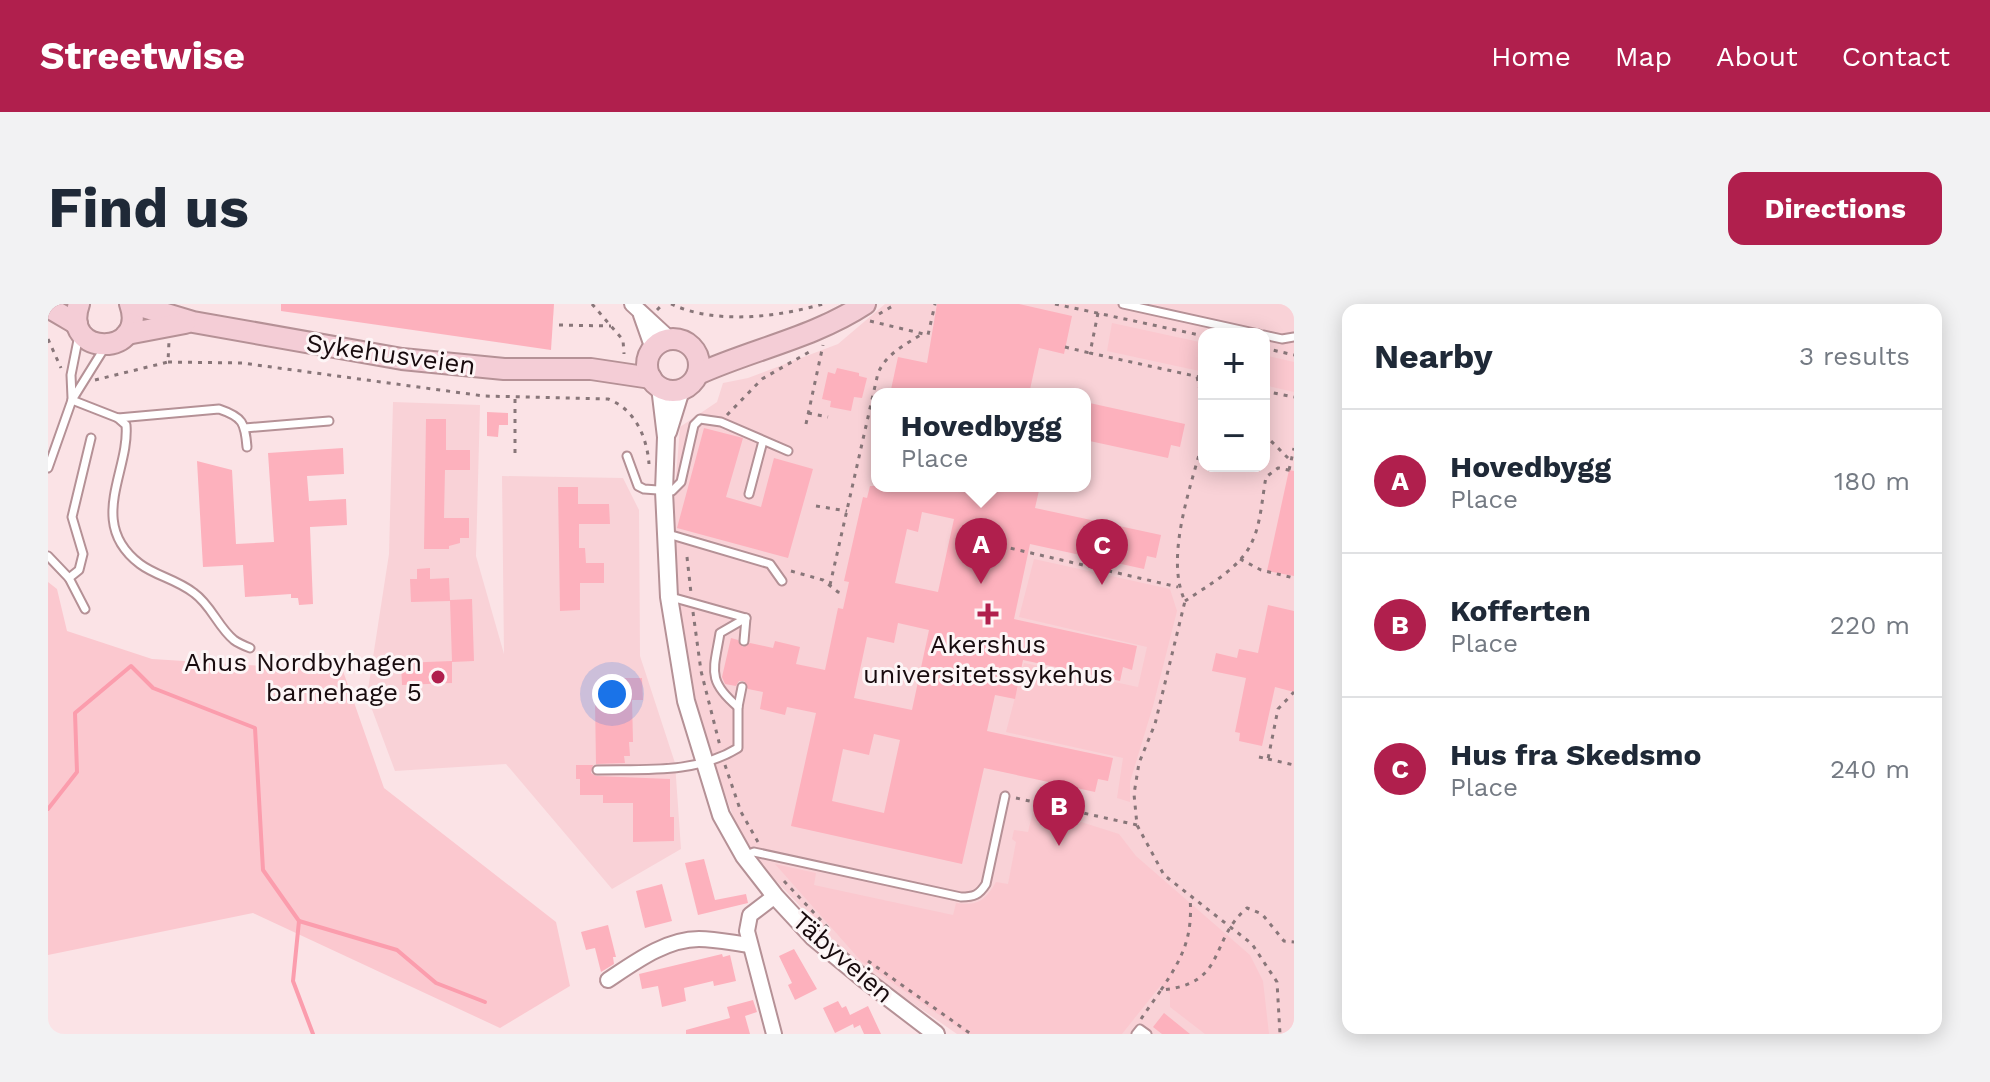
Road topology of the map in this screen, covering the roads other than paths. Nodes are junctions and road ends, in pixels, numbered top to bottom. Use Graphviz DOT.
graph roads {
  1 [pos="132,304"];
  2 [pos="1123,304"];
  3 [pos="48,307"];
  4 [pos="636,308"];
  5 [pos="865,316"];
  6 [pos="79,320"];
  7 [pos="193,322"];
  8 [pos="1230,328"];
  9 [pos="127,334"];
  10 [pos="1270,337"];
  11 [pos="1294,337"];
  12 [pos="107,345"];
  13 [pos="658,348"];
  14 [pos="695,351"];
  15 [pos="747,353"];
  16 [pos="591,369"];
  17 [pos="698,374"];
  18 [pos="664,385"];
  19 [pos="72,400"];
  20 [pos="118,418"];
  21 [pos="329,421"];
  22 [pos="245,428"];
  23 [pos="91,438"];
  24 [pos="763,441"];
  25 [pos="247,447"];
  26 [pos="788,451"];
  27 [pos="627,456"];
  28 [pos="48,468"];
  29 [pos="656,490"];
  30 [pos="749,494"];
  31 [pos="666,533"];
  32 [pos="48,556"];
  33 [pos="69,578"];
  34 [pos="782,581"];
  35 [pos="669,597"];
  36 [pos="85,609"];
  37 [pos="746,618"];
  38 [pos="744,641"];
  39 [pos="250,648"];
  40 [pos="742,687"];
  41 [pos="738,707"];
  42 [pos="705,764"];
  43 [pos="597,770"];
  44 [pos="1005,796"];
  45 [pos="744,856"];
  46 [pos="775,896"];
  47 [pos="749,945"];
  48 [pos="608,980"];
  49 [pos="774,1034"];
  50 [pos="936,1034"];
  1 -- 7 [label="main road, Sykehusveien"];
  1 -- 9 [label="main road"];
  2 -- 8 [label="lane"];
  3 -- 6 [label="main road"];
  4 -- 13 [label="street"];
  5 -- 15 [label="main road"];
  6 -- 12 [label="main road"];
  6 -- 19 [label="lane"];
  7 -- 9 [label="main road, Sykehusveien"];
  7 -- 16 [label="main road, Sykehusveien"];
  9 -- 12 [label="main road, Sykehusveien"];
  10 -- 11 [label="lane"];
  12 -- 19 [label="lane"];
  13 -- 14 [label="main road"];
  13 -- 16 [label="main road, Sykehusveien"];
  13 -- 18 [label="main road"];
  14 -- 15 [label="main road"];
  14 -- 17 [label="main road"];
  15 -- 17 [label="main road"];
  16 -- 18 [label="main road, Sykehusveien"];
  17 -- 18 [label="main road"];
  18 -- 29 [label="street, Täbyveien"];
  19 -- 20 [label="lane"];
  19 -- 28 [label="lane"];
  20 -- 22 [label="lane"];
  20 -- 39 [label="lane"];
  21 -- 22 [label="lane"];
  22 -- 25 [label="lane"];
  23 -- 33 [label="lane"];
  24 -- 26 [label="lane"];
  24 -- 29 [label="lane"];
  24 -- 30 [label="lane"];
  27 -- 29 [label="lane"];
  29 -- 31 [label="street, Täbyveien"];
  31 -- 34 [label="lane"];
  31 -- 35 [label="street, Täbyveien"];
  32 -- 33 [label="lane"];
  33 -- 36 [label="lane"];
  35 -- 37 [label="lane"];
  35 -- 42 [label="street, Täbyveien"];
  37 -- 38 [label="lane"];
  37 -- 41 [label="lane"];
  40 -- 41 [label="lane"];
  41 -- 42 [label="lane"];
  42 -- 43 [label="lane"];
  42 -- 45 [label="street, Täbyveien"];
  44 -- 45 [label="lane"];
  45 -- 46 [label="street, Täbyveien"];
  46 -- 47 [label="street"];
  46 -- 50 [label="street, Täbyveien"];
  47 -- 48 [label="street"];
  47 -- 49 [label="street"];
}
